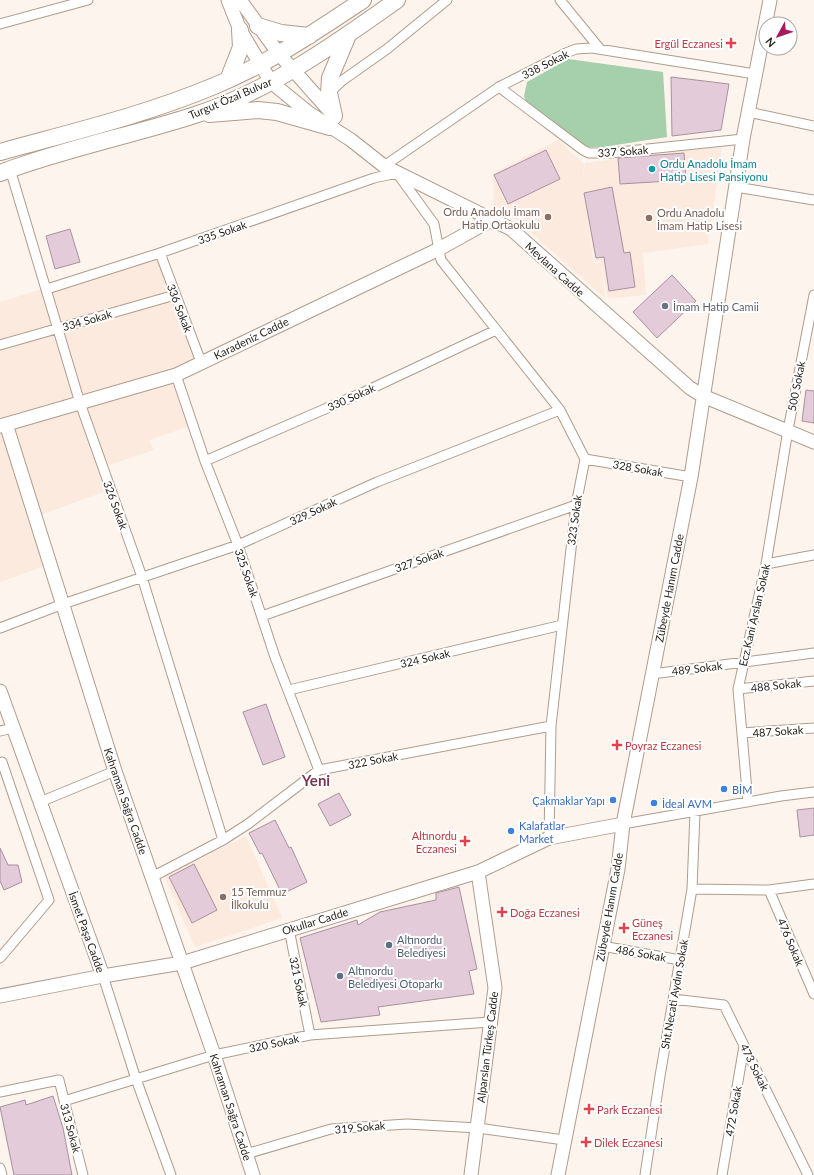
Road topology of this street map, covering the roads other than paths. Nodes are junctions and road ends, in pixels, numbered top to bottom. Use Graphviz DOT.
graph roads {
  1 [pos="88,0"];
  2 [pos="228,0"];
  3 [pos="240,0"];
  4 [pos="363,0"];
  5 [pos="397,0"];
  6 [pos="447,0"];
  7 [pos="560,0"];
  8 [pos="770,0"];
  9 [pos="0,24"];
  10 [pos="258,26"];
  11 [pos="240,30"];
  12 [pos="348,35"];
  13 [pos="309,36"];
  14 [pos="600,49"];
  15 [pos="279,54"];
  16 [pos="260,65"];
  17 [pos="293,70"];
  18 [pos="755,74"];
  19 [pos="228,80"];
  20 [pos="272,82"];
  21 [pos="499,87"];
  22 [pos="329,93"];
  23 [pos="748,112"];
  24 [pos="196,115"];
  25 [pos="332,122"];
  26 [pos="814,126"];
  27 [pos="743,139"];
  28 [pos="0,152"];
  29 [pos="384,166"];
  30 [pos="5,171"];
  31 [pos="397,173"];
  32 [pos="736,187"];
  33 [pos="814,200"];
  34 [pos="491,220"];
  35 [pos="439,249"];
  36 [pos="160,253"];
  37 [pos="47,289"];
  38 [pos="174,295"];
  39 [pos="814,295"];
  40 [pos="58,328"];
  41 [pos="496,330"];
  42 [pos="0,345"];
  43 [pos="201,362"];
  44 [pos="176,374"];
  45 [pos="703,396"];
  46 [pos="80,403"];
  47 [pos="560,410"];
  48 [pos="3,425"];
  49 [pos="788,430"];
  50 [pos="814,442"];
  51 [pos="585,459"];
  52 [pos="205,461"];
  53 [pos="691,477"];
  54 [pos="576,505"];
  55 [pos="238,545"];
  56 [pos="814,555"];
  57 [pos="766,564"];
  58 [pos="142,577"];
  59 [pos="62,604"];
  60 [pos="262,616"];
  61 [pos="562,625"];
  62 [pos="0,628"];
  63 [pos="814,653"];
  64 [pos="743,662"];
  65 [pos="652,674"];
  66 [pos="814,681"];
  67 [pos="738,689"];
  68 [pos="289,690"];
  69 [pos="0,691"];
  70 [pos="551,726"];
  71 [pos="13,728"];
  72 [pos="814,728"];
  73 [pos="0,732"];
  74 [pos="742,733"];
  75 [pos="2,762"];
  76 [pos="319,770"];
  77 [pos="115,771"];
  78 [pos="814,792"];
  79 [pos="40,802"];
  80 [pos="748,802"];
  81 [pos="695,812"];
  82 [pos="623,824"];
  83 [pos="549,838"];
  84 [pos="223,840"];
  85 [pos="479,874"];
  86 [pos="152,877"];
  87 [pos="814,884"];
  88 [pos="692,889"];
  89 [pos="769,890"];
  90 [pos="289,932"];
  91 [pos="602,946"];
  92 [pos="0,958"];
  93 [pos="680,960"];
  94 [pos="183,966"];
  95 [pos="103,976"];
  96 [pos="813,988"];
  97 [pos="0,996"];
  98 [pos="673,999"];
  99 [pos="490,1022"];
  100 [pos="310,1035"];
  101 [pos="744,1046"];
  102 [pos="214,1055"];
  103 [pos="136,1079"];
  104 [pos="0,1092"];
  105 [pos="64,1101"];
  106 [pos="478,1128"];
  107 [pos="564,1140"];
  108 [pos="246,1154"];
  109 [pos="0,1168"];
  110 [pos="2,1175"];
  111 [pos="83,1175"];
  112 [pos="171,1175"];
  113 [pos="253,1175"];
  114 [pos="471,1175"];
  115 [pos="558,1175"];
  116 [pos="645,1175"];
  117 [pos="722,1175"];
  118 [pos="808,1175"];
  1 -- 9 [label="street"];
  2 -- 11 [label="street, Mevlana Cadde"];
  3 -- 10 [label="street, Mevlana Cadde"];
  4 -- 13 [label="highway, Turgut Özal Bulvar"];
  5 -- 12 [label="highway, Turgut Özal Bulvar"];
  6 -- 22 [label="street"];
  7 -- 14 [label="street"];
  8 -- 18 [label="street, Zübeyde Hanım Cadde"];
  10 -- 13 [label="highway"];
  10 -- 15 [label="street, Mevlana Cadde"];
  11 -- 16 [label="street, Mevlana Cadde"];
  11 -- 19 [label="highway"];
  12 -- 17 [label="highway, Turgut Özal Bulvar"];
  12 -- 22 [label="highway"];
  13 -- 15 [label="highway, Turgut Özal Bulvar"];
  14 -- 18 [label="street, 338 Sokak"];
  14 -- 21 [label="street, 338 Sokak"];
  15 -- 16 [label="highway, Turgut Özal Bulvar"];
  15 -- 17 [label="street, Mevlana Cadde"];
  16 -- 19 [label="highway, Turgut Özal Bulvar"];
  16 -- 20 [label="street, Mevlana Cadde"];
  17 -- 20 [label="highway, Turgut Özal Bulvar"];
  17 -- 25 [label="street, Mevlana Cadde"];
  18 -- 23 [label="street, Zübeyde Hanım Cadde"];
  19 -- 28 [label="highway, Turgut Özal Bulvar"];
  20 -- 24 [label="highway, Turgut Özal Bulvar"];
  20 -- 25 [label="street, Mevlana Cadde"];
  21 -- 27 [label="street, 337 Sokak"];
  21 -- 29 [label="street, 338 Sokak"];
  22 -- 25 [label="highway"];
  23 -- 26 [label="street"];
  23 -- 27 [label="street, Zübeyde Hanım Cadde"];
  24 -- 25 [label="highway"];
  24 -- 30 [label="highway, Turgut Özal Bulvar"];
  25 -- 29 [label="street, Mevlana Cadde"];
  27 -- 32 [label="street, Zübeyde Hanım Cadde"];
  29 -- 31 [label="street, Mevlana Cadde"];
  30 -- 37 [label="street, 326 Sokak"];
  31 -- 34 [label="street, Mevlana Cadde"];
  31 -- 35 [label="street"];
  31 -- 36 [label="street, 335 Sokak"];
  32 -- 33 [label="street"];
  32 -- 45 [label="street, Zübeyde Hanım Cadde"];
  34 -- 35 [label="street, Karadeniz Cadde"];
  34 -- 45 [label="street, Mevlana Cadde"];
  35 -- 41 [label="street"];
  35 -- 43 [label="street, Karadeniz Cadde"];
  36 -- 37 [label="street, 335 Sokak"];
  36 -- 38 [label="street, 336 Sokak"];
  37 -- 40 [label="street, 326 Sokak"];
  38 -- 40 [label="street, 334 Sokak"];
  38 -- 43 [label="street, 336 Sokak"];
  39 -- 49 [label="street, 500 Sokak"];
  40 -- 42 [label="street, 334 Sokak"];
  40 -- 46 [label="street, 326 Sokak"];
  41 -- 47 [label="street"];
  41 -- 52 [label="street, 330 Sokak"];
  43 -- 44 [label="street, Karadeniz Cadde"];
  44 -- 46 [label="street, Karadeniz Cadde"];
  44 -- 52 [label="street, 325 Sokak"];
  45 -- 49 [label="street, Mevlana Cadde"];
  45 -- 53 [label="street, Zübeyde Hanım Cadde"];
  46 -- 48 [label="street, Karadeniz Cadde"];
  46 -- 58 [label="street, 326 Sokak"];
  47 -- 51 [label="street"];
  47 -- 55 [label="street, 329 Sokak"];
  48 -- 59 [label="street, Kahraman Sağra Cadde"];
  49 -- 50 [label="street, Mevlana Cadde"];
  49 -- 57 [label="street, Ecz.Kani Arslan Sokak"];
  51 -- 53 [label="street, 328 Sokak"];
  51 -- 54 [label="street, 323 Sokak"];
  52 -- 55 [label="street, 325 Sokak"];
  53 -- 65 [label="street, Zübeyde Hanım Cadde"];
  54 -- 60 [label="street, 327 Sokak"];
  54 -- 61 [label="street, 323 Sokak"];
  55 -- 58 [label="street, 329 Sokak"];
  55 -- 60 [label="street, 325 Sokak"];
  56 -- 57 [label="street"];
  57 -- 64 [label="street, Ecz.Kani Arslan Sokak"];
  58 -- 59 [label="street, 329 Sokak"];
  58 -- 84 [label="street, 326 Sokak"];
  59 -- 62 [label="street, 329 Sokak"];
  59 -- 77 [label="street, Kahraman Sağra Cadde"];
  60 -- 68 [label="street, 325 Sokak"];
  61 -- 68 [label="street, 324 Sokak"];
  61 -- 70 [label="street, 323 Sokak"];
  63 -- 64 [label="street, 489 Sokak"];
  64 -- 65 [label="street, 489 Sokak"];
  64 -- 67 [label="street, Ecz.Kani Arslan Sokak"];
  65 -- 82 [label="street, Zübeyde Hanım Cadde"];
  66 -- 67 [label="street, 488 Sokak"];
  67 -- 74 [label="street, Ecz.Kani Arslan Sokak"];
  68 -- 76 [label="street, 325 Sokak"];
  69 -- 71 [label="street, İsmet Paşa Cadde"];
  70 -- 76 [label="street, 322 Sokak"];
  70 -- 83 [label="street, 323 Sokak"];
  71 -- 73 [label="street"];
  71 -- 79 [label="street, İsmet Paşa Cadde"];
  72 -- 74 [label="street, 487 Sokak"];
  74 -- 80 [label="street, Ecz.Kani Arslan Sokak"];
  75 -- 92 [label="street"];
  76 -- 84 [label="street, 322 Sokak"];
  77 -- 79 [label="street"];
  77 -- 86 [label="street, Kahraman Sağra Cadde"];
  78 -- 80 [label="street"];
  79 -- 95 [label="street, İsmet Paşa Cadde"];
  80 -- 81 [label="street"];
  81 -- 82 [label="street"];
  81 -- 88 [label="street, Sht.Necati Aydın Sokak"];
  82 -- 83 [label="street, Okullar Cadde"];
  82 -- 91 [label="street, Zübeyde Hanım Cadde"];
  83 -- 85 [label="street, Okullar Cadde"];
  84 -- 86 [label="street, 322 Sokak"];
  85 -- 90 [label="street, Okullar Cadde"];
  85 -- 99 [label="street, Alparslan Türkeş Cadde"];
  86 -- 94 [label="street, Kahraman Sağra Cadde"];
  87 -- 89 [label="street"];
  88 -- 89 [label="street"];
  88 -- 93 [label="street, Sht.Necati Aydın Sokak"];
  89 -- 96 [label="street, 476 Sokak"];
  90 -- 94 [label="street, Okullar Cadde"];
  90 -- 100 [label="street, 321 Sokak"];
  91 -- 93 [label="street, 486 Sokak"];
  91 -- 107 [label="street, Zübeyde Hanım Cadde"];
  93 -- 98 [label="street, Sht.Necati Aydın Sokak"];
  94 -- 95 [label="street, Okullar Cadde"];
  94 -- 102 [label="street, Kahraman Sağra Cadde"];
  95 -- 97 [label="street, Okullar Cadde"];
  95 -- 103 [label="street, İsmet Paşa Cadde"];
  98 -- 101 [label="street, 473 Sokak"];
  98 -- 116 [label="street, Sht.Necati Aydın Sokak"];
  99 -- 100 [label="street, 320 Sokak"];
  99 -- 106 [label="street, Alparslan Türkeş Cadde"];
  100 -- 102 [label="street, 320 Sokak"];
  101 -- 117 [label="street, 472 Sokak"];
  101 -- 118 [label="street, 473 Sokak"];
  102 -- 103 [label="street, 320 Sokak"];
  102 -- 108 [label="street, Kahraman Sağra Cadde"];
  103 -- 105 [label="street, 320 Sokak"];
  103 -- 112 [label="street, İsmet Paşa Cadde"];
  104 -- 105 [label="street, 313 Sokak"];
  105 -- 111 [label="street, 313 Sokak"];
  106 -- 107 [label="street, 319 Sokak"];
  106 -- 108 [label="street, 319 Sokak"];
  106 -- 114 [label="street, Alparslan Türkeş Cadde"];
  107 -- 115 [label="street, Zübeyde Hanım Cadde"];
  108 -- 113 [label="street, Kahraman Sağra Cadde"];
  109 -- 110 [label="street"];
}
